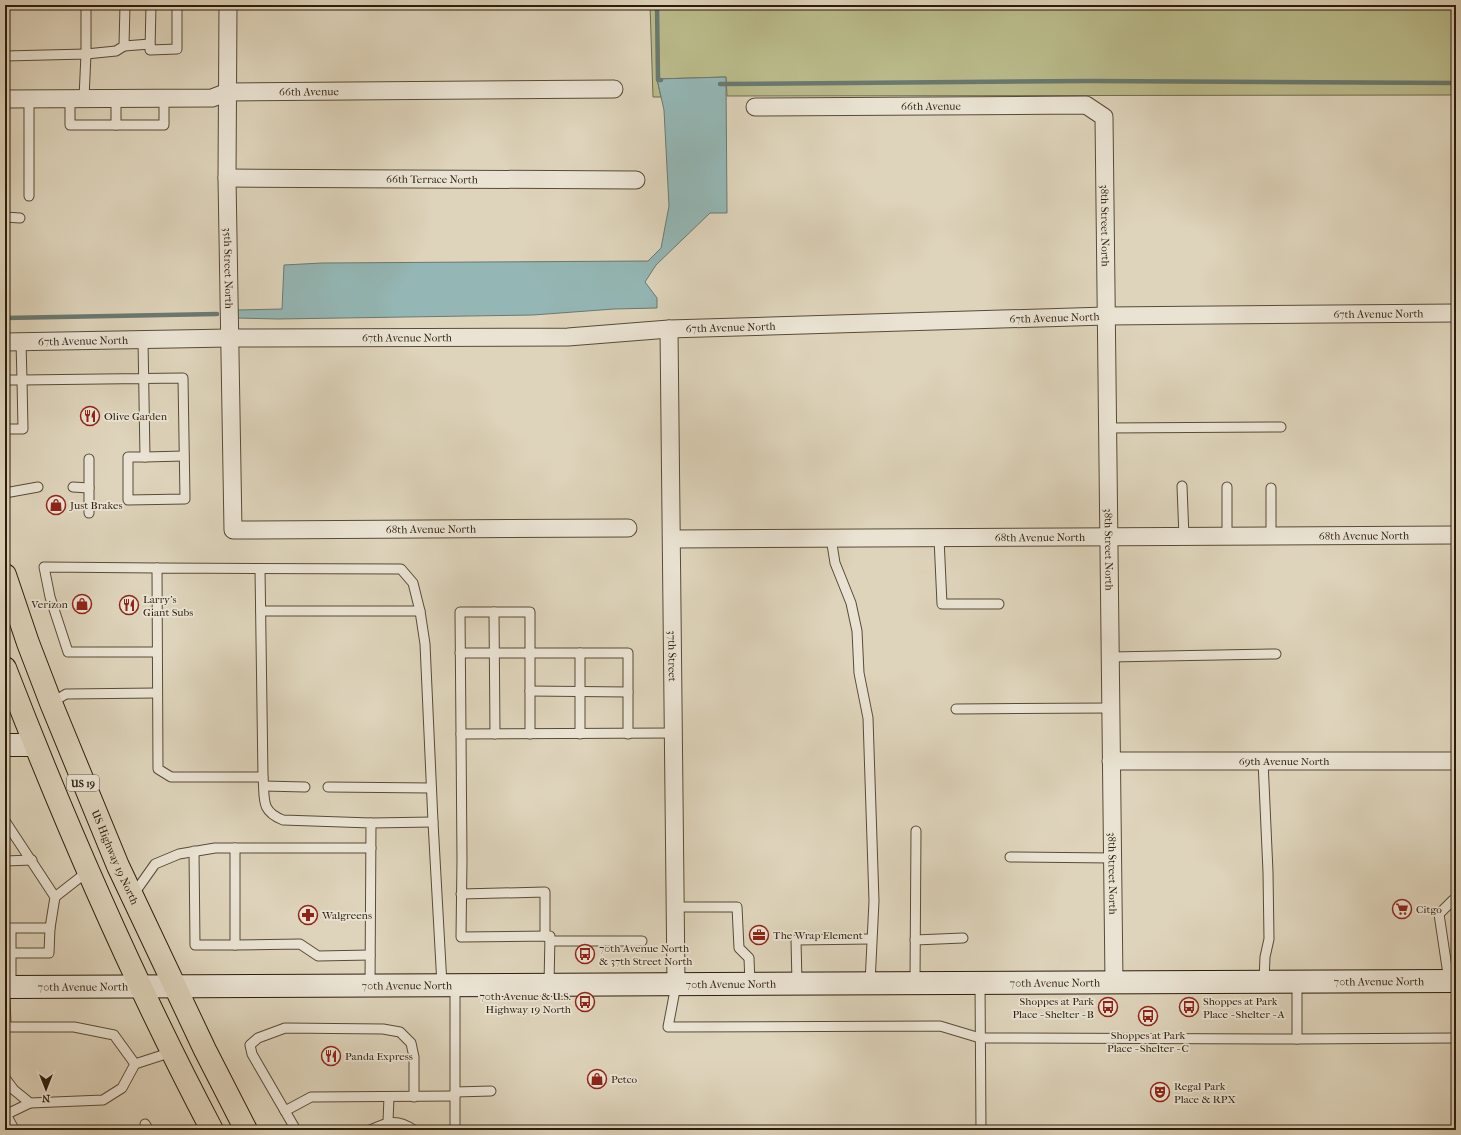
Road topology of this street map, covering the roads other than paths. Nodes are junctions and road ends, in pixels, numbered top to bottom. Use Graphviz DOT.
graph roads {
  1 [pos="86,5"];
  2 [pos="125,5"];
  3 [pos="151,5"];
  4 [pos="177,5"];
  5 [pos="228,5"];
  6 [pos="150,44"];
  7 [pos="124,46"];
  8 [pos="86,54"];
  9 [pos="5,56"];
  10 [pos="614,89"];
  11 [pos="228,92"];
  12 [pos="77,98"];
  13 [pos="116,98"];
  14 [pos="164,98"];
  15 [pos="5,99"];
  16 [pos="29,99"];
  17 [pos="754,107"];
  18 [pos="1104,117"];
  19 [pos="116,125"];
  20 [pos="227,178"];
  21 [pos="636,180"];
  22 [pos="29,196"];
  23 [pos="5,218"];
  24 [pos="20,218"];
  25 [pos="1456,313"];
  26 [pos="1106,316"];
  27 [pos="669,329"];
  28 [pos="230,338"];
  29 [pos="143,340"];
  30 [pos="13,342"];
  31 [pos="144,378"];
  32 [pos="5,380"];
  33 [pos="22,380"];
  34 [pos="1282,427"];
  35 [pos="1108,428"];
  36 [pos="5,429"];
  37 [pos="184,456"];
  38 [pos="145,457"];
  39 [pos="89,459"];
  40 [pos="1182,486"];
  41 [pos="73,487"];
  42 [pos="1227,487"];
  43 [pos="38,488"];
  44 [pos="89,488"];
  45 [pos="1271,488"];
  46 [pos="5,493"];
  47 [pos="89,513"];
  48 [pos="628,528"];
  49 [pos="233,530"];
  50 [pos="1272,536"];
  51 [pos="1456,536"];
  52 [pos="1109,537"];
  53 [pos="1184,537"];
  54 [pos="1227,537"];
  55 [pos="830,538"];
  56 [pos="940,538"];
  57 [pos="672,539"];
  58 [pos="157,568"];
  59 [pos="260,569"];
  60 [pos="5,575"];
  61 [pos="999,604"];
  62 [pos="261,611"];
  63 [pos="420,611"];
  64 [pos="494,612"];
  65 [pos="157,652"];
  66 [pos="460,653"];
  67 [pos="495,653"];
  68 [pos="530,653"];
  69 [pos="580,653"];
  70 [pos="1276,654"];
  71 [pos="1110,657"];
  72 [pos="5,668"];
  73 [pos="530,691"];
  74 [pos="580,691"];
  75 [pos="628,692"];
  76 [pos="157,693"];
  77 [pos="51,703"];
  78 [pos="1111,708"];
  79 [pos="956,710"];
  80 [pos="674,733"];
  81 [pos="461,734"];
  82 [pos="495,734"];
  83 [pos="530,734"];
  84 [pos="580,734"];
  85 [pos="628,734"];
  86 [pos="5,745"];
  87 [pos="34,745"];
  88 [pos="1111,761"];
  89 [pos="1263,761"];
  90 [pos="1456,761"];
  91 [pos="263,782"];
  92 [pos="305,787"];
  93 [pos="328,787"];
  94 [pos="431,788"];
  95 [pos="5,821"];
  96 [pos="433,822"];
  97 [pos="371,823"];
  98 [pos="916,831"];
  99 [pos="234,848"];
  100 [pos="371,848"];
  101 [pos="194,851"];
  102 [pos="1010,858"];
  103 [pos="1112,858"];
  104 [pos="32,860"];
  105 [pos="5,861"];
  106 [pos="87,872"];
  107 [pos="461,894"];
  108 [pos="54,897"];
  109 [pos="132,897"];
  110 [pos="1456,900"];
  111 [pos="676,907"];
  112 [pos="50,928"];
  113 [pos="963,938"];
  114 [pos="548,939"];
  115 [pos="871,939"];
  116 [pos="915,940"];
  117 [pos="642,941"];
  118 [pos="235,945"];
  119 [pos="11,954"];
  120 [pos="370,955"];
  121 [pos="1264,981"];
  122 [pos="1297,981"];
  123 [pos="1452,981"];
  124 [pos="870,982"];
  125 [pos="914,982"];
  126 [pos="980,982"];
  127 [pos="1114,982"];
  128 [pos="676,983"];
  129 [pos="750,983"];
  130 [pos="797,983"];
  131 [pos="549,984"];
  132 [pos="140,986"];
  133 [pos="174,986"];
  134 [pos="370,986"];
  135 [pos="448,986"];
  136 [pos="7,990"];
  137 [pos="5,1027"];
  138 [pos="980,1038"];
  139 [pos="1456,1038"];
  140 [pos="1297,1039"];
  141 [pos="172,1052"];
  142 [pos="135,1064"];
  143 [pos="5,1078"];
  144 [pos="490,1092"];
  145 [pos="455,1094"];
  146 [pos="389,1097"];
  147 [pos="414,1097"];
  148 [pos="30,1103"];
  149 [pos="285,1111"];
  150 [pos="5,1116"];
  151 [pos="5,1121"];
  152 [pos="388,1122"];
  153 [pos="10,1130"];
  154 [pos="212,1130"];
  155 [pos="246,1130"];
  156 [pos="296,1130"];
  157 [pos="370,1130"];
  158 [pos="414,1130"];
  159 [pos="455,1130"];
  160 [pos="980,1130"];
  1 -- 8 [label="lane"];
  2 -- 7 [label="lane"];
  3 -- 6 [label="lane"];
  4 -- 6 [label="lane"];
  5 -- 11 [label="street, 35th Street North"];
  6 -- 7 [label="lane"];
  7 -- 8 [label="lane"];
  8 -- 9 [label="lane"];
  8 -- 12 [label="lane"];
  10 -- 11 [label="street, 66th Avenue"];
  11 -- 14 [label="street, 66th Avenue"];
  11 -- 20 [label="street, 35th Street North"];
  12 -- 13 [label="street, 66th Avenue"];
  12 -- 16 [label="street, 66th Avenue"];
  12 -- 19 [label="lane"];
  13 -- 14 [label="street, 66th Avenue"];
  13 -- 19 [label="lane"];
  14 -- 19 [label="lane"];
  15 -- 16 [label="street, 66th Avenue"];
  16 -- 22 [label="lane"];
  17 -- 18 [label="street, 66th Avenue"];
  18 -- 26 [label="street, 38th Street North"];
  20 -- 21 [label="street, 66th Terrace North"];
  20 -- 28 [label="street, 35th Street North"];
  23 -- 24 [label="lane"];
  25 -- 26 [label="street, 67th Avenue North"];
  26 -- 27 [label="street, 67th Avenue North"];
  26 -- 35 [label="street, 38th Street North"];
  27 -- 28 [label="street, 67th Avenue North"];
  27 -- 57 [label="street, 37th Street"];
  28 -- 29 [label="street, 67th Avenue North"];
  28 -- 49 [label="street, 35th Street North"];
  29 -- 30 [label="street, 67th Avenue North"];
  29 -- 31 [label="lane"];
  30 -- 33 [label="lane"];
  31 -- 33 [label="lane"];
  31 -- 37 [label="lane"];
  31 -- 38 [label="lane"];
  32 -- 33 [label="lane"];
  33 -- 36 [label="lane"];
  34 -- 35 [label="lane"];
  35 -- 52 [label="street, 38th Street North"];
  37 -- 38 [label="lane"];
  37 -- 38 [label="lane"];
  39 -- 44 [label="lane"];
  40 -- 53 [label="lane"];
  41 -- 44 [label="lane"];
  42 -- 54 [label="lane"];
  43 -- 46 [label="lane"];
  44 -- 47 [label="lane"];
  45 -- 50 [label="lane"];
  48 -- 49 [label="street, 68th Avenue North"];
  50 -- 51 [label="street, 68th Avenue North"];
  50 -- 54 [label="street, 68th Avenue North"];
  52 -- 53 [label="street, 68th Avenue North"];
  52 -- 56 [label="street, 68th Avenue North"];
  52 -- 71 [label="street, 38th Street North"];
  53 -- 54 [label="street, 68th Avenue North"];
  55 -- 56 [label="street, 68th Avenue North"];
  55 -- 57 [label="street, 68th Avenue North"];
  55 -- 115 [label="lane"];
  56 -- 61 [label="lane"];
  57 -- 80 [label="street, 37th Street"];
  58 -- 59 [label="lane"];
  58 -- 65 [label="lane"];
  58 -- 65 [label="lane"];
  59 -- 62 [label="lane"];
  59 -- 63 [label="lane"];
  60 -- 77 [label="highway, US Highway 19 North / US 19"];
  62 -- 63 [label="lane"];
  62 -- 91 [label="lane"];
  63 -- 94 [label="lane"];
  64 -- 66 [label="lane"];
  64 -- 67 [label="lane"];
  64 -- 68 [label="lane"];
  65 -- 76 [label="lane"];
  66 -- 67 [label="lane"];
  66 -- 81 [label="lane"];
  67 -- 68 [label="lane"];
  67 -- 82 [label="lane"];
  68 -- 69 [label="lane"];
  68 -- 73 [label="lane"];
  69 -- 74 [label="lane"];
  69 -- 75 [label="lane"];
  70 -- 71 [label="lane"];
  71 -- 78 [label="street, 38th Street North"];
  72 -- 87 [label="highway, US 19"];
  73 -- 74 [label="lane"];
  73 -- 83 [label="lane"];
  74 -- 75 [label="lane"];
  74 -- 84 [label="lane"];
  75 -- 85 [label="lane"];
  76 -- 77 [label="lane"];
  76 -- 91 [label="lane"];
  77 -- 109 [label="highway, US Highway 19 North / US 19"];
  78 -- 79 [label="lane"];
  78 -- 88 [label="street, 38th Street North"];
  80 -- 85 [label="lane"];
  80 -- 111 [label="street, 37th Street"];
  81 -- 82 [label="lane"];
  81 -- 107 [label="lane"];
  82 -- 83 [label="lane"];
  83 -- 84 [label="lane"];
  84 -- 85 [label="lane"];
  86 -- 87 [label="street"];
  87 -- 106 [label="highway, US 19"];
  88 -- 89 [label="street, 69th Avenue North"];
  88 -- 103 [label="street, 38th Street North"];
  89 -- 90 [label="street, 69th Avenue North"];
  89 -- 121 [label="lane"];
  91 -- 92 [label="lane"];
  91 -- 97 [label="lane"];
  93 -- 94 [label="lane"];
  94 -- 96 [label="lane"];
  95 -- 104 [label="lane"];
  96 -- 97 [label="lane"];
  96 -- 135 [label="lane"];
  97 -- 100 [label="lane"];
  98 -- 116 [label="lane"];
  99 -- 100 [label="lane"];
  99 -- 101 [label="lane"];
  99 -- 118 [label="lane"];
  100 -- 120 [label="lane"];
  101 -- 109 [label="lane"];
  101 -- 118 [label="lane"];
  102 -- 103 [label="lane"];
  103 -- 127 [label="street, 38th Street North"];
  104 -- 105 [label="lane"];
  104 -- 108 [label="lane"];
  106 -- 108 [label="lane"];
  106 -- 132 [label="highway, US 19"];
  107 -- 114 [label="lane"];
  107 -- 114 [label="lane"];
  108 -- 112 [label="lane"];
  109 -- 133 [label="highway, US Highway 19 North / US 19"];
  110 -- 123 [label="lane"];
  111 -- 128 [label="street, 37th Street"];
  111 -- 129 [label="lane"];
  112 -- 119 [label="lane"];
  112 -- 119 [label="lane"];
  113 -- 116 [label="lane"];
  114 -- 117 [label="lane"];
  114 -- 131 [label="lane"];
  115 -- 124 [label="lane"];
  115 -- 130 [label="lane"];
  116 -- 125 [label="lane"];
  118 -- 120 [label="lane"];
  119 -- 136 [label="lane"];
  120 -- 134 [label="lane"];
  121 -- 122 [label="street, 70th Avenue North"];
  121 -- 127 [label="street, 70th Avenue North"];
  122 -- 123 [label="street, 70th Avenue North"];
  122 -- 140 [label="lane"];
  124 -- 125 [label="street, 70th Avenue North"];
  124 -- 130 [label="street, 70th Avenue North"];
  125 -- 126 [label="street, 70th Avenue North"];
  126 -- 127 [label="street, 70th Avenue North"];
  126 -- 138 [label="lane"];
  128 -- 129 [label="street, 70th Avenue North"];
  128 -- 131 [label="street, 70th Avenue North"];
  128 -- 138 [label="lane"];
  129 -- 130 [label="street, 70th Avenue North"];
  131 -- 135 [label="street, 70th Avenue North"];
  132 -- 133 [label="street, 70th Avenue North"];
  132 -- 136 [label="street, 70th Avenue North"];
  132 -- 141 [label="highway, US 19"];
  133 -- 134 [label="street, 70th Avenue North"];
  133 -- 155 [label="highway, US Highway 19 North / US 19"];
  134 -- 135 [label="street, 70th Avenue North"];
  135 -- 145 [label="lane"];
  136 -- 137 [label="lane"];
  137 -- 142 [label="lane"];
  138 -- 140 [label="lane"];
  138 -- 160 [label="lane"];
  139 -- 140 [label="lane"];
  141 -- 142 [label="lane"];
  141 -- 154 [label="highway, US 19"];
  142 -- 148 [label="lane"];
  143 -- 148 [label="lane"];
  144 -- 145 [label="lane"];
  145 -- 147 [label="lane"];
  145 -- 159 [label="lane"];
  146 -- 147 [label="lane"];
  146 -- 149 [label="lane"];
  146 -- 152 [label="lane"];
  147 -- 149 [label="lane"];
  148 -- 150 [label="lane"];
  149 -- 156 [label="lane"];
  151 -- 153 [label="street"];
  152 -- 157 [label="lane"];
  152 -- 158 [label="lane"];
}
